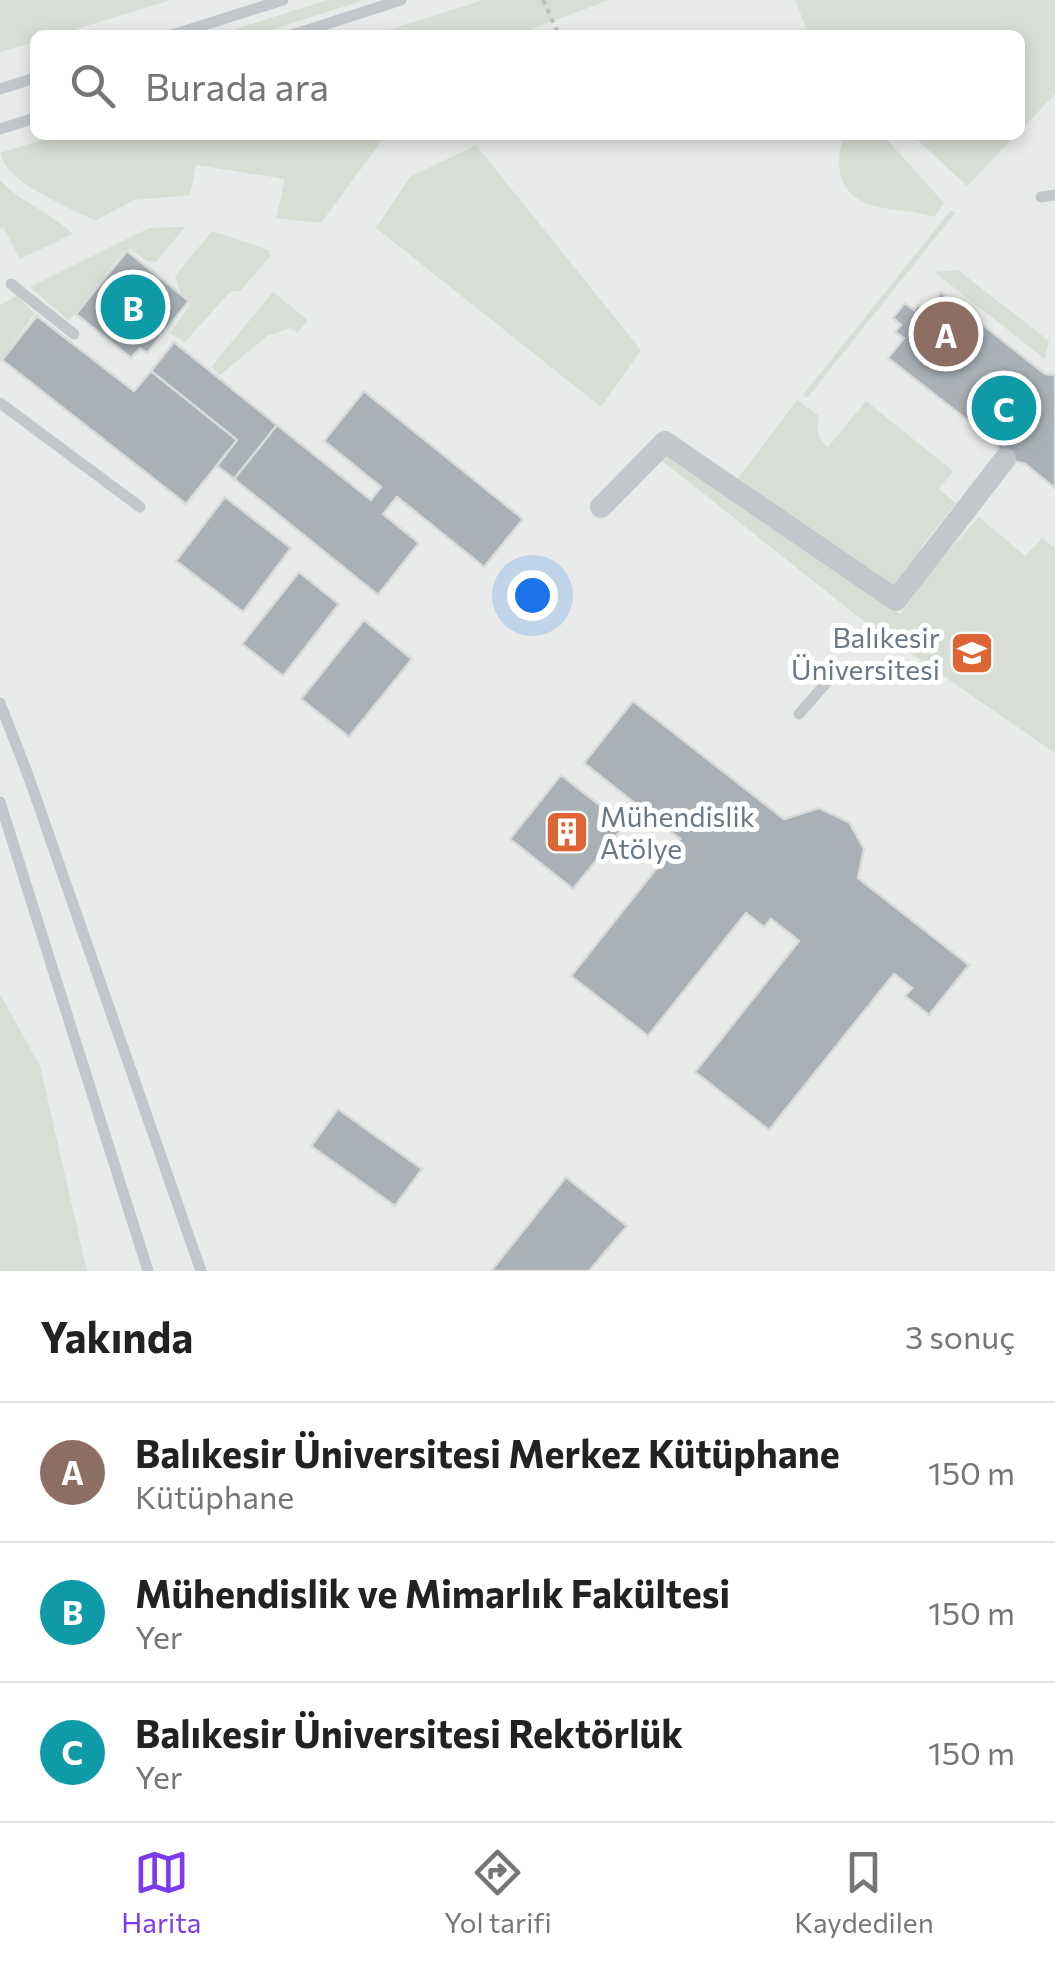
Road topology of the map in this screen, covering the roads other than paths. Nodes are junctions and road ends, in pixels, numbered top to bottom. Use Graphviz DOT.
graph roads {
  1 [pos="283,0"];
  2 [pos="401,0"];
  3 [pos="188,30"];
  4 [pos="308,30"];
  5 [pos="30,80"];
  6 [pos="0,90"];
  7 [pos="30,120"];
  8 [pos="0,129"];
  9 [pos="1055,195"];
  10 [pos="1041,197"];
  11 [pos="11,284"];
  12 [pos="74,334"];
  13 [pos="0,402"];
  14 [pos="1005,459"];
  15 [pos="140,507"];
  16 [pos="601,507"];
  17 [pos="827,682"];
  18 [pos="0,703"];
  19 [pos="799,714"];
  20 [pos="0,802"];
  21 [pos="148,1271"];
  22 [pos="201,1271"];
  1 -- 3 [label="lane"];
  2 -- 4 [label="lane"];
  5 -- 6 [label="lane"];
  7 -- 8 [label="lane"];
  9 -- 10 [label="lane"];
  11 -- 12 [label="lane"];
  13 -- 15 [label="lane"];
  14 -- 16 [label="street"];
  17 -- 19 [label="lane"];
  18 -- 22 [label="lane"];
  20 -- 21 [label="lane"];
}
